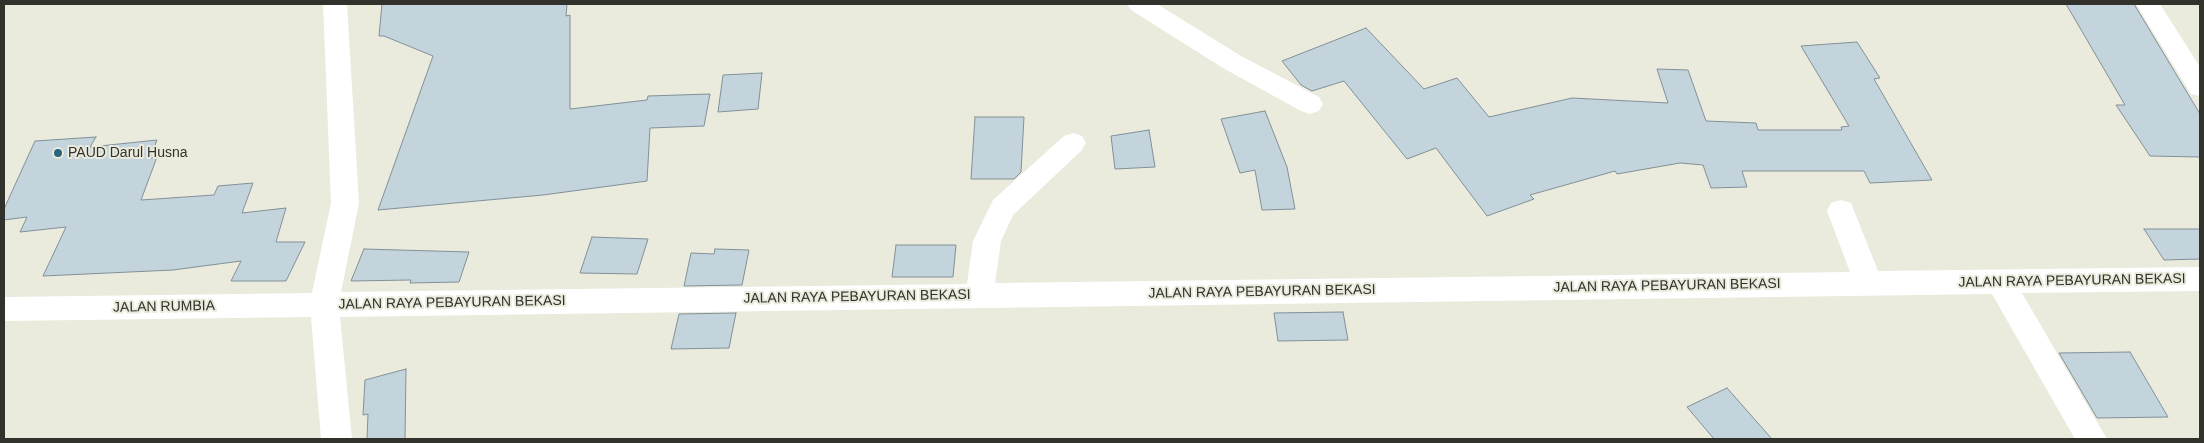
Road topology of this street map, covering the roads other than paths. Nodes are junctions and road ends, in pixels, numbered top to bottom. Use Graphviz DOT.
graph roads {
  1 [pos="336,4"];
  2 [pos="1139,4"];
  3 [pos="2148,4"];
  4 [pos="2200,87"];
  5 [pos="1310,104"];
  6 [pos="1073,143"];
  7 [pos="1841,211"];
  8 [pos="2200,279"];
  9 [pos="2000,282"];
  10 [pos="1869,284"];
  11 [pos="979,296"];
  12 [pos="324,305"];
  13 [pos="4,309"];
  14 [pos="337,439"];
  15 [pos="2092,439"];
  1 -- 12 [label="street"];
  2 -- 5 [label="street"];
  3 -- 4 [label="street"];
  6 -- 11 [label="street"];
  7 -- 10 [label="street"];
  8 -- 9 [label="street, JALAN RAYA PEBAYURAN BEKASI"];
  9 -- 10 [label="street, JALAN RAYA PEBAYURAN BEKASI"];
  9 -- 15 [label="street"];
  10 -- 11 [label="street, JALAN RAYA PEBAYURAN BEKASI"];
  11 -- 12 [label="street, JALAN RAYA PEBAYURAN BEKASI"];
  12 -- 13 [label="street, JALAN RUMBIA"];
  12 -- 14 [label="street"];
}
